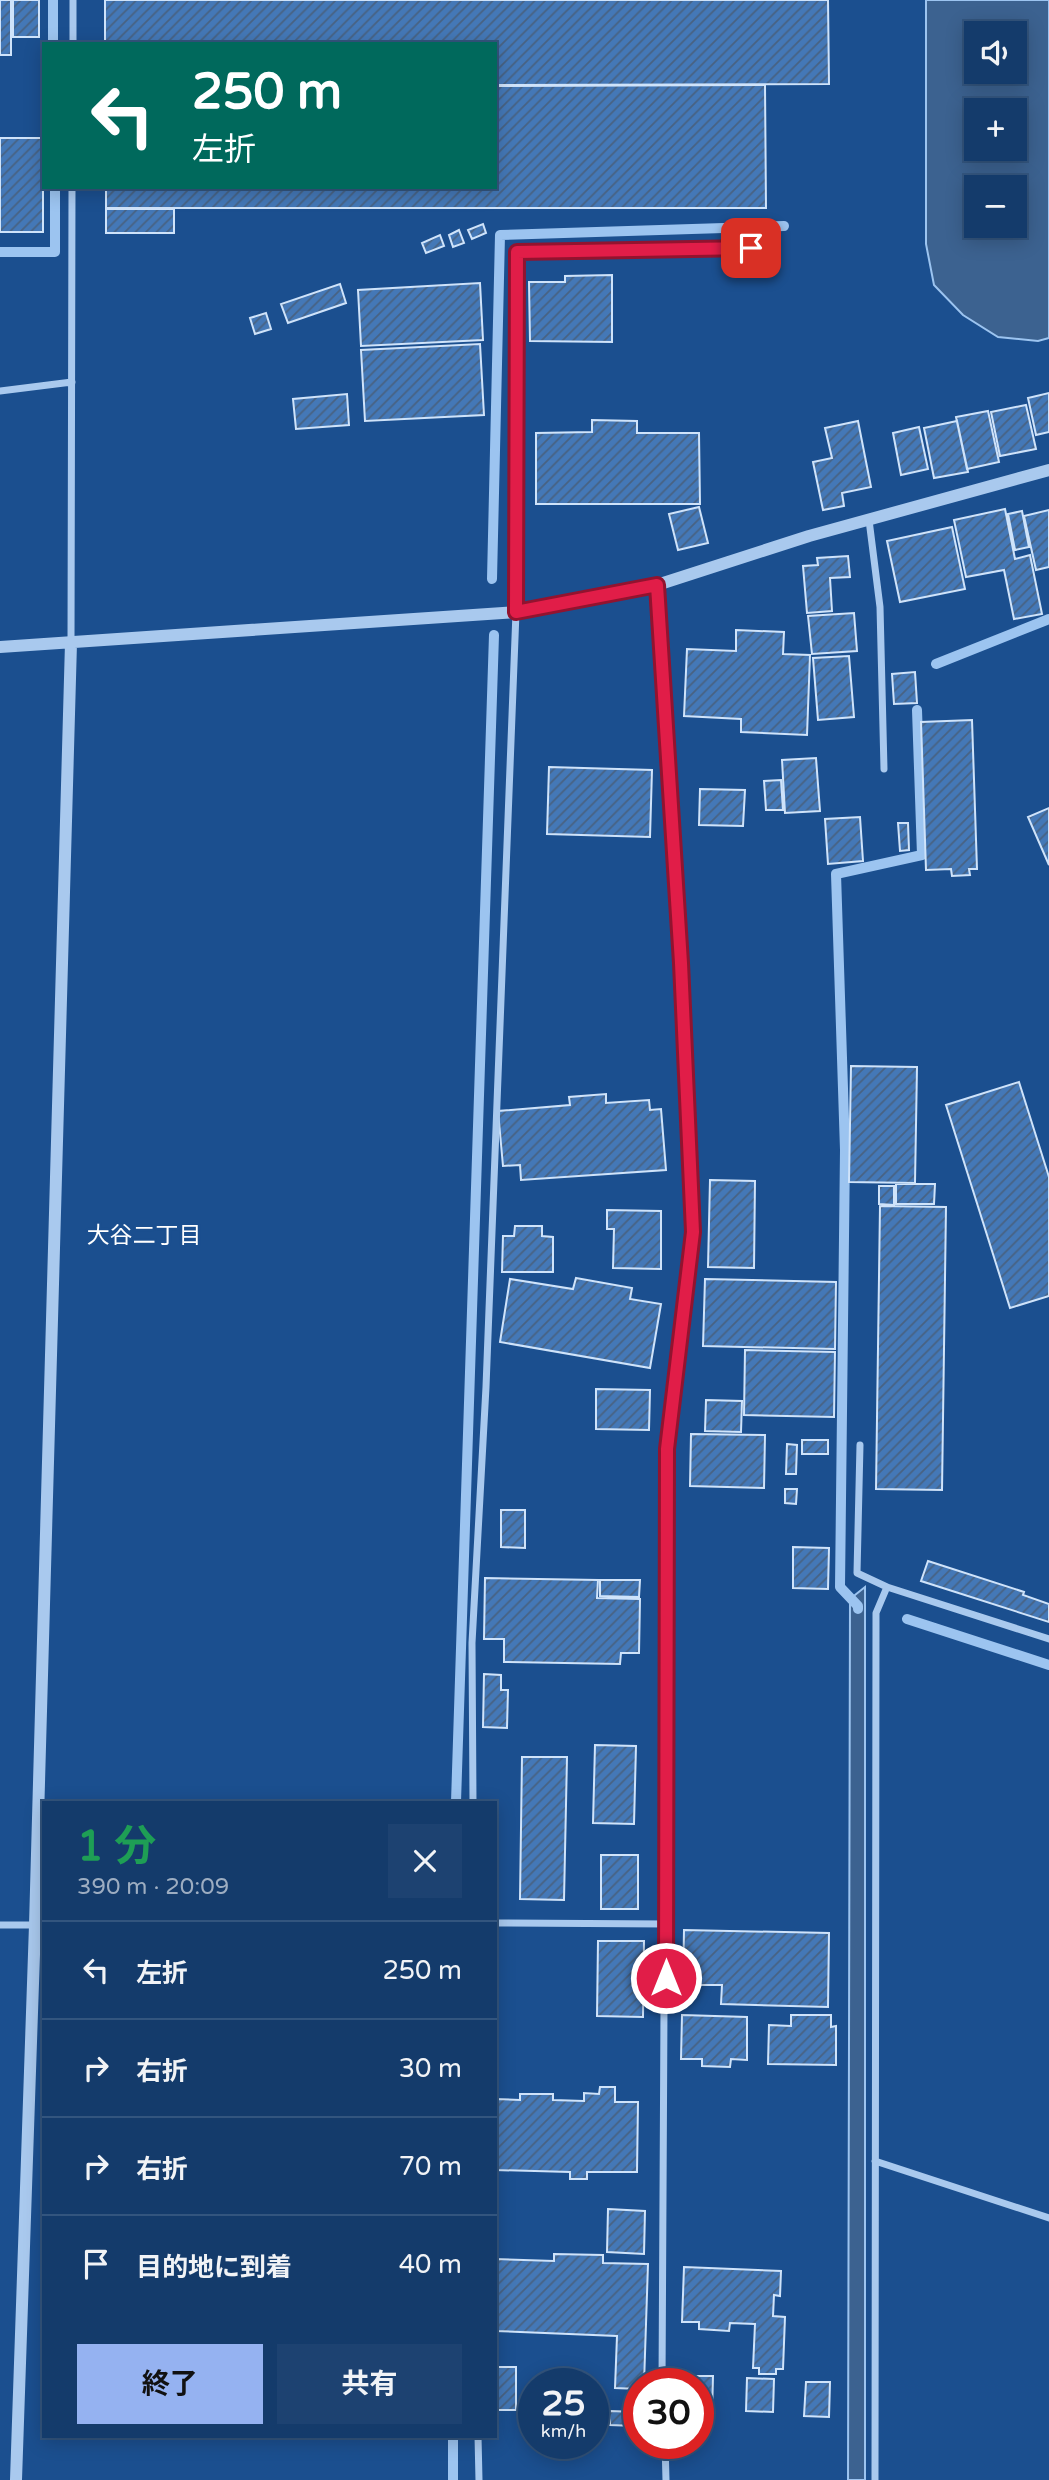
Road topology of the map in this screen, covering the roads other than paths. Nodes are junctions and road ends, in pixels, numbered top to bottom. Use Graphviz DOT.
graph roads {
  1 [pos="73,0"];
  2 [pos="73,42"];
  3 [pos="72,189"];
  4 [pos="777,247"];
  5 [pos="72,383"];
  6 [pos="0,391"];
  7 [pos="1049,470"];
  8 [pos="869,520"];
  9 [pos="657,585"];
  10 [pos="516,612"];
  11 [pos="71,643"];
  12 [pos="0,647"];
  13 [pos="884,769"];
  14 [pos="860,1445"];
  15 [pos="887,1587"];
  16 [pos="1049,1639"];
  17 [pos="42,1801"];
  18 [pos="473,1801"];
  19 [pos="42,1805"];
  20 [pos="497,1923"];
  21 [pos="666,1924"];
  22 [pos="0,1925"];
  23 [pos="39,1925"];
  24 [pos="876,2161"];
  25 [pos="1049,2218"];
  26 [pos="662,2368"];
  27 [pos="478,2438"];
  28 [pos="665,2459"];
  29 [pos="16,2480"];
  30 [pos="479,2480"];
  31 [pos="666,2480"];
  32 [pos="875,2480"];
  1 -- 2 [label="street"];
  3 -- 5 [label="street"];
  4 -- 10 [label="street"];
  5 -- 6 [label="street"];
  5 -- 11 [label="street"];
  7 -- 8 [label="street"];
  8 -- 9 [label="street"];
  8 -- 13 [label="street"];
  9 -- 10 [label="street"];
  9 -- 21 [label="street"];
  10 -- 11 [label="street"];
  10 -- 18 [label="street"];
  11 -- 12 [label="street"];
  11 -- 17 [label="street"];
  14 -- 15 [label="street"];
  15 -- 16 [label="street"];
  15 -- 24 [label="street"];
  19 -- 23 [label="street"];
  20 -- 21 [label="street"];
  21 -- 26 [label="street"];
  22 -- 23 [label="street"];
  23 -- 29 [label="street"];
  24 -- 25 [label="street"];
  24 -- 32 [label="street"];
  27 -- 30 [label="street"];
  28 -- 31 [label="street"];
}
